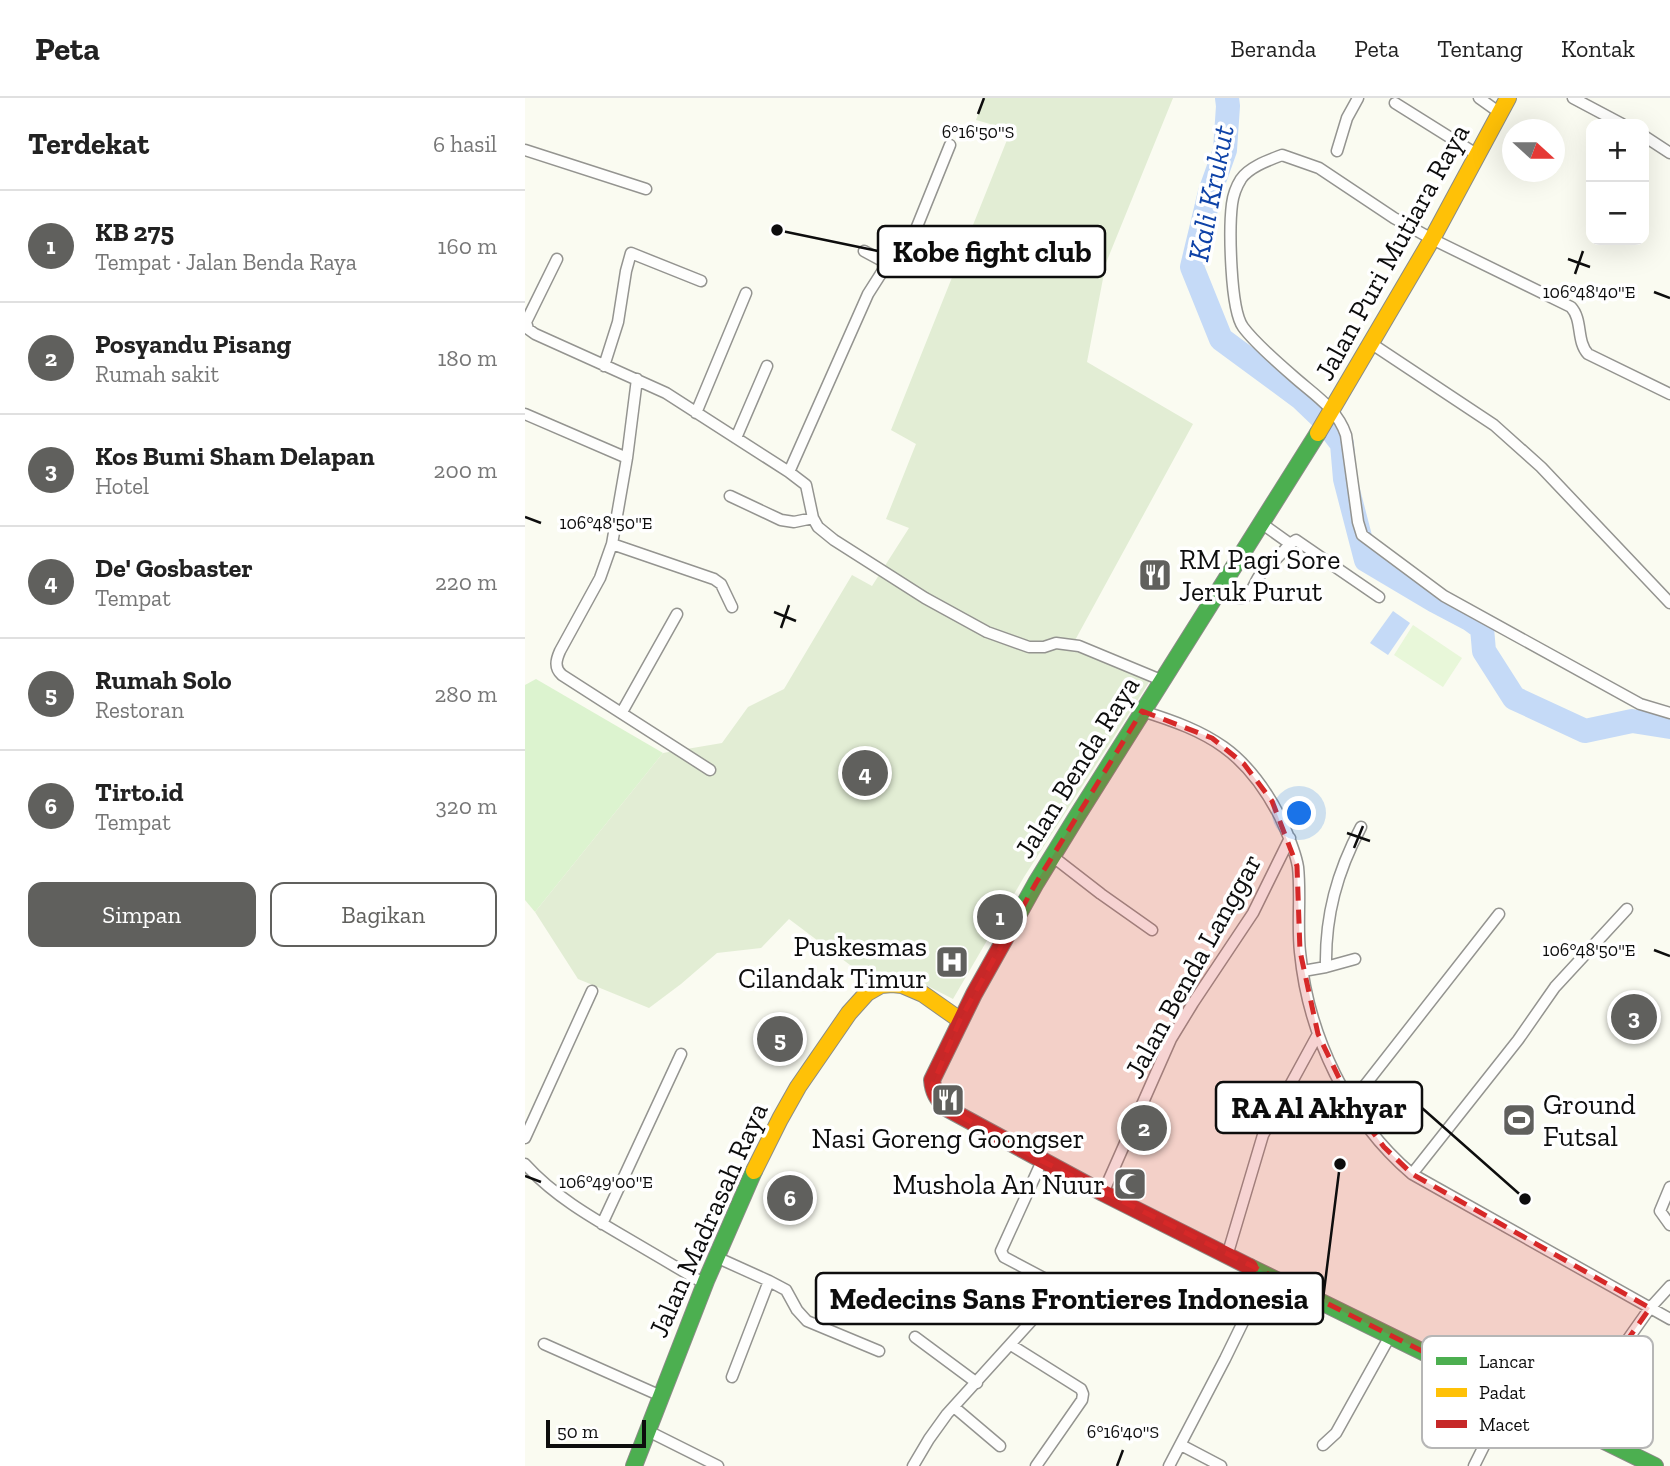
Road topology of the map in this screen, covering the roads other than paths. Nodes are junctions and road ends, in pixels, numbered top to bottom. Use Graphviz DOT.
graph roads {
  1 [pos="1358,98"];
  2 [pos="1479,98"];
  3 [pos="1508,98"];
  4 [pos="1573,98"];
  5 [pos="1395,103"];
  6 [pos="1500,113"];
  7 [pos="1613,119"];
  8 [pos="1649,139"];
  9 [pos="950,145"];
  10 [pos="525,150"];
  11 [pos="1337,151"];
  12 [pos="1670,153"];
  13 [pos="1478,155"];
  14 [pos="646,189"];
  15 [pos="1432,239"];
  16 [pos="864,251"];
  17 [pos="557,259"];
  18 [pos="890,265"];
  19 [pos="701,281"];
  20 [pos="746,293"];
  21 [pos="1372,344"];
  22 [pos="604,366"];
  23 [pos="768,366"];
  24 [pos="637,379"];
  25 [pos="1669,391"];
  26 [pos="696,413"];
  27 [pos="1331,413"];
  28 [pos="525,414"];
  29 [pos="1319,431"];
  30 [pos="736,438"];
  31 [pos="627,458"];
  32 [pos="789,472"];
  33 [pos="730,496"];
  34 [pos="813,518"];
  35 [pos="1261,523"];
  36 [pos="1289,543"];
  37 [pos="613,544"];
  38 [pos="1220,588"];
  39 [pos="1379,597"];
  40 [pos="1670,603"];
  41 [pos="732,607"];
  42 [pos="677,614"];
  43 [pos="1161,680"];
  44 [pos="1142,710"];
  45 [pos="622,712"];
  46 [pos="1670,713"];
  47 [pos="710,770"];
  48 [pos="1361,827"];
  49 [pos="1290,838"];
  50 [pos="1052,856"];
  51 [pos="1627,909"];
  52 [pos="1499,914"];
  53 [pos="1152,930"];
  54 [pos="1355,960"];
  55 [pos="1326,967"];
  56 [pos="1303,971"];
  57 [pos="592,991"];
  58 [pos="960,1020"];
  59 [pos="1318,1034"];
  60 [pos="681,1054"];
  61 [pos="1351,1103"];
  62 [pos="525,1138"];
  63 [pos="1042,1161"];
  64 [pos="525,1164"];
  65 [pos="1412,1174"];
  66 [pos="1670,1187"];
  67 [pos="1103,1193"];
  68 [pos="602,1224"];
  69 [pos="1670,1225"];
  70 [pos="1227,1256"];
  71 [pos="716,1257"];
  72 [pos="1266,1275"];
  73 [pos="769,1281"];
  74 [pos="705,1284"];
  75 [pos="1670,1286"];
  76 [pos="1650,1308"];
  77 [pos="1670,1319"];
  78 [pos="1390,1336"];
  79 [pos="1630,1336"];
  80 [pos="915,1337"];
  81 [pos="544,1344"];
  82 [pos="1011,1345"];
  83 [pos="879,1351"];
  84 [pos="1422,1351"];
  85 [pos="732,1377"];
  86 [pos="977,1383"];
  87 [pos="661,1396"];
  88 [pos="956,1405"];
  89 [pos="648,1431"];
  90 [pos="1181,1445"];
  91 [pos="1000,1446"];
  92 [pos="1323,1446"];
  93 [pos="1483,1448"];
  94 [pos="1618,1448"];
  95 [pos="634,1466"];
  96 [pos="718,1466"];
  97 [pos="913,1466"];
  98 [pos="1036,1466"];
  99 [pos="1170,1466"];
  100 [pos="1221,1466"];
  101 [pos="1474,1466"];
  102 [pos="1655,1466"];
  1 -- 11 [label="street"];
  2 -- 6 [label="street"];
  3 -- 6 [label="street, Jalan Puri Mutiara Raya"];
  4 -- 7 [label="street"];
  5 -- 13 [label="street"];
  6 -- 13 [label="street, Jalan Puri Mutiara Raya"];
  8 -- 12 [label="street"];
  9 -- 18 [label="street"];
  10 -- 14 [label="street"];
  13 -- 15 [label="street, Jalan Puri Mutiara Raya"];
  15 -- 21 [label="street, Jalan Puri Mutiara Raya"];
  15 -- 25 [label="street"];
  15 -- 27 [label="street"];
  16 -- 18 [label="street"];
  17 -- 22 [label="street"];
  18 -- 32 [label="street"];
  19 -- 22 [label="street"];
  20 -- 26 [label="street"];
  21 -- 27 [label="street, Jalan Puri Mutiara Raya"];
  21 -- 40 [label="street"];
  22 -- 24 [label="street"];
  23 -- 30 [label="street"];
  24 -- 26 [label="street"];
  24 -- 31 [label="street"];
  26 -- 30 [label="street"];
  27 -- 29 [label="street, Jalan Puri Mutiara Raya"];
  27 -- 46 [label="street"];
  28 -- 31 [label="street"];
  29 -- 35 [label="street, Jalan Benda Raya"];
  30 -- 32 [label="street"];
  31 -- 37 [label="street"];
  32 -- 34 [label="street"];
  33 -- 34 [label="street"];
  34 -- 43 [label="street"];
  35 -- 36 [label="street"];
  35 -- 38 [label="street, Jalan Benda Raya"];
  36 -- 38 [label="street"];
  36 -- 39 [label="street"];
  37 -- 41 [label="street"];
  37 -- 45 [label="street"];
  38 -- 43 [label="street, Jalan Benda Raya"];
  42 -- 45 [label="street"];
  43 -- 44 [label="street, Jalan Benda Raya"];
  44 -- 49 [label="street"];
  44 -- 50 [label="street, Jalan Benda Raya"];
  45 -- 47 [label="street"];
  48 -- 55 [label="street"];
  49 -- 56 [label="street"];
  49 -- 67 [label="street, Jalan Benda Langgar"];
  50 -- 53 [label="street"];
  50 -- 58 [label="street, Jalan Benda Raya"];
  51 -- 65 [label="street"];
  52 -- 61 [label="street"];
  54 -- 55 [label="street"];
  55 -- 56 [label="street"];
  56 -- 59 [label="street"];
  57 -- 62 [label="street"];
  58 -- 63 [label="street, Jalan Benda Raya"];
  58 -- 71 [label="street, Jalan Madrasah Raya"];
  59 -- 61 [label="street"];
  59 -- 70 [label="street"];
  60 -- 68 [label="street"];
  61 -- 65 [label="street"];
  63 -- 67 [label="street, Jalan Benda Raya"];
  63 -- 82 [label="street"];
  64 -- 68 [label="street"];
  65 -- 76 [label="street"];
  66 -- 69 [label="street"];
  67 -- 70 [label="street, Jalan Benda Raya"];
  68 -- 74 [label="street"];
  70 -- 72 [label="street, Jalan Benda Raya"];
  71 -- 73 [label="street"];
  71 -- 74 [label="street, Jalan Madrasah Raya"];
  72 -- 78 [label="street, Jalan Benda Raya"];
  72 -- 90 [label="street"];
  73 -- 83 [label="street"];
  73 -- 85 [label="street"];
  74 -- 87 [label="street, Jalan Madrasah Raya"];
  75 -- 76 [label="street"];
  76 -- 77 [label="street"];
  76 -- 79 [label="street"];
  78 -- 84 [label="street, Jalan Benda Raya"];
  78 -- 92 [label="street"];
  80 -- 86 [label="street"];
  81 -- 87 [label="street"];
  82 -- 86 [label="street"];
  82 -- 98 [label="street"];
  86 -- 88 [label="street"];
  87 -- 89 [label="street, Jalan Madrasah Raya"];
  88 -- 91 [label="street"];
  88 -- 97 [label="street"];
  89 -- 95 [label="street, Jalan Madrasah Raya"];
  89 -- 96 [label="street"];
  90 -- 99 [label="street"];
  90 -- 100 [label="street"];
  93 -- 101 [label="street"];
  94 -- 102 [label="street, Jalan Benda Raya"];
}
